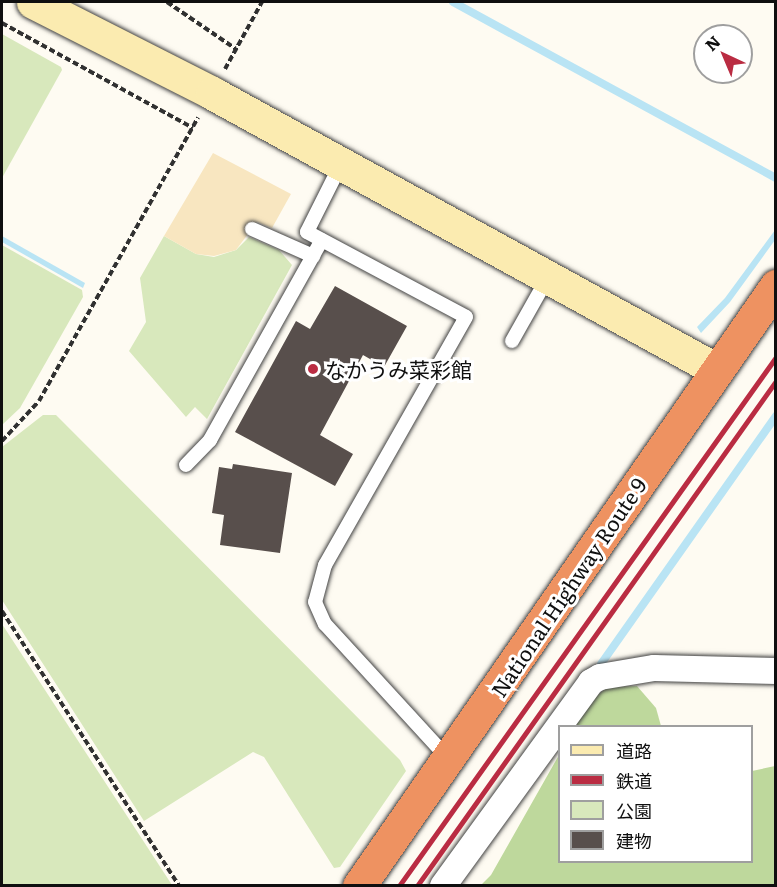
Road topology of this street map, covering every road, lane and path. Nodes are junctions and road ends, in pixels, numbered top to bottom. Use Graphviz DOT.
graph roads {
  1 [pos="33,2"];
  2 [pos="166,2"];
  3 [pos="262,2"];
  4 [pos="2,23"];
  5 [pos="239,44"];
  6 [pos="236,49"];
  7 [pos="193,128"];
  8 [pos="189,134"];
  9 [pos="340,164"];
  10 [pos="252,229"];
  11 [pos="322,240"];
  12 [pos="313,256"];
  13 [pos="548,278"];
  14 [pos="776,286"];
  15 [pos="512,341"];
  16 [pos="717,370"];
  17 [pos="2,441"];
  18 [pos="186,465"];
  19 [pos="2,611"];
  20 [pos="773,667"];
  21 [pos="560,725"];
  22 [pos="558,727"];
  23 [pos="450,760"];
  24 [pos="179,885"];
  25 [pos="359,885"];
  26 [pos="443,885"];
  1 -- 9 [label="street"];
  2 -- 6 [label="path"];
  3 -- 5 [label="path"];
  4 -- 7 [label="path"];
  8 -- 17 [label="path"];
  9 -- 11 [label="lane"];
  9 -- 13 [label="street"];
  10 -- 12 [label="lane"];
  11 -- 12 [label="lane"];
  11 -- 23 [label="lane"];
  12 -- 18 [label="lane"];
  13 -- 15 [label="lane"];
  13 -- 16 [label="street"];
  14 -- 16 [label="highway, National Highway Route 9"];
  16 -- 23 [label="highway, National Highway Route 9"];
  19 -- 24 [label="path"];
  20 -- 21 [label="street"];
  22 -- 26 [label="street"];
  23 -- 25 [label="highway, National Highway Route 9"];
}
